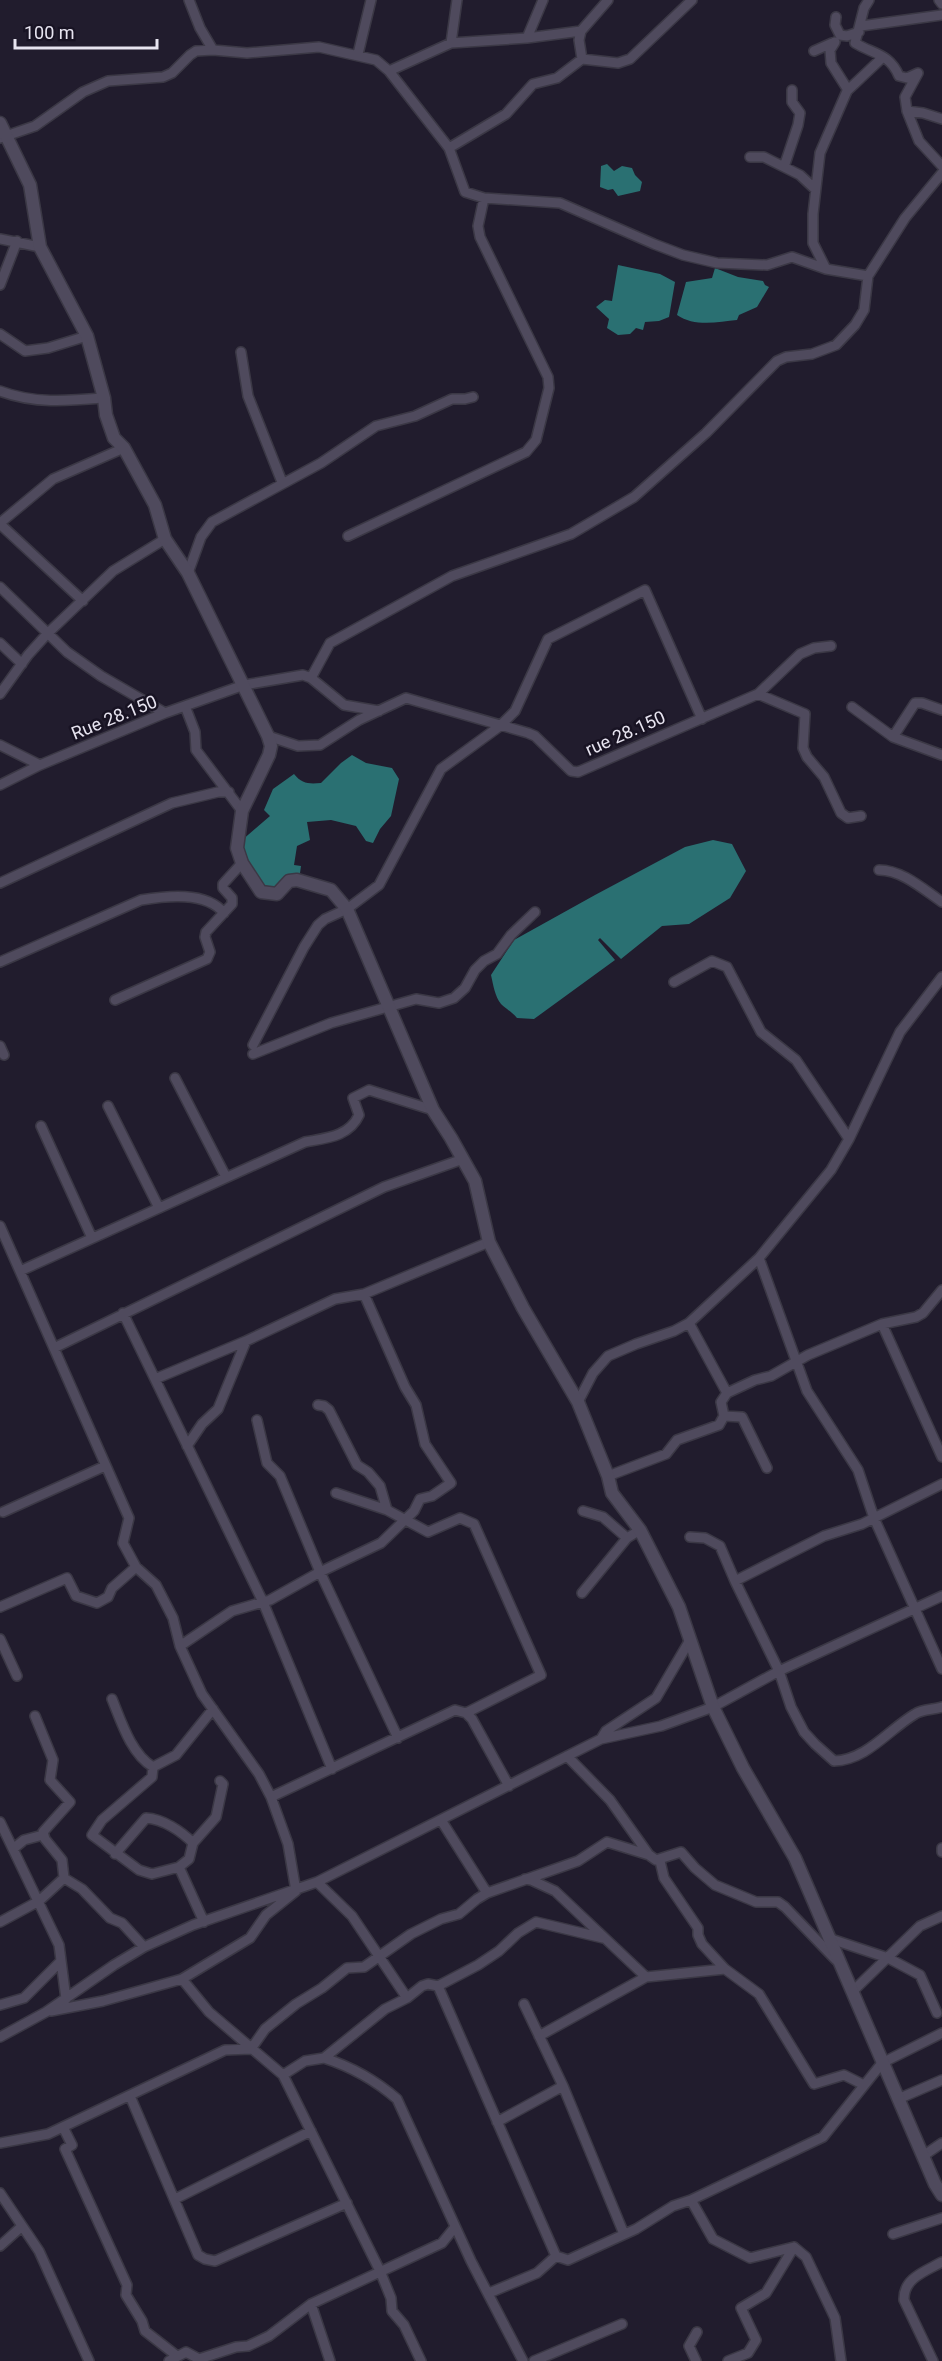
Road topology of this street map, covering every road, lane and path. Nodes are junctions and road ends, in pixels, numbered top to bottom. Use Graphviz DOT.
graph roads {
  1 [pos="189,0"];
  2 [pos="371,0"];
  3 [pos="457,0"];
  4 [pos="543,0"];
  5 [pos="608,0"];
  6 [pos="692,0"];
  7 [pos="869,0"];
  8 [pos="939,0"];
  9 [pos="942,4"];
  10 [pos="942,15"];
  11 [pos="836,18"];
  12 [pos="860,29"];
  13 [pos="581,31"];
  14 [pos="527,38"];
  15 [pos="837,39"];
  16 [pos="451,43"];
  17 [pos="213,50"];
  18 [pos="814,51"];
  19 [pos="358,54"];
  20 [pos="883,57"];
  21 [pos="582,58"];
  22 [pos="389,71"];
  23 [pos="792,90"];
  24 [pos="848,90"];
  25 [pos="907,111"];
  26 [pos="942,119"];
  27 [pos="0,123"];
  28 [pos="4,137"];
  29 [pos="449,148"];
  30 [pos="750,157"];
  31 [pos="942,166"];
  32 [pos="784,167"];
  33 [pos="942,173"];
  34 [pos="815,189"];
  35 [pos="484,198"];
  36 [pos="0,239"];
  37 [pos="17,241"];
  38 [pos="40,247"];
  39 [pos="826,269"];
  40 [pos="868,276"];
  41 [pos="0,285"];
  42 [pos="0,334"];
  43 [pos="87,336"];
  44 [pos="241,352"];
  45 [pos="0,391"];
  46 [pos="473,397"];
  47 [pos="104,398"];
  48 [pos="124,448"];
  49 [pos="282,482"];
  50 [pos="0,523"];
  51 [pos="348,536"];
  52 [pos="165,539"];
  53 [pos="188,573"];
  54 [pos="0,587"];
  55 [pos="83,601"];
  56 [pos="47,634"];
  57 [pos="0,643"];
  58 [pos="831,646"];
  59 [pos="22,664"];
  60 [pos="311,678"];
  61 [pos="244,685"];
  62 [pos="0,694"];
  63 [pos="758,694"];
  64 [pos="185,706"];
  65 [pos="852,707"];
  66 [pos="942,710"];
  67 [pos="379,711"];
  68 [pos="165,713"];
  69 [pos="702,719"];
  70 [pos="500,726"];
  71 [pos="268,736"];
  72 [pos="893,738"];
  73 [pos="0,745"];
  74 [pos="942,755"];
  75 [pos="40,765"];
  76 [pos="0,777"];
  77 [pos="11,780"];
  78 [pos="0,785"];
  79 [pos="229,792"];
  80 [pos="242,812"];
  81 [pos="861,816"];
  82 [pos="242,863"];
  83 [pos="879,870"];
  84 [pos="0,883"];
  85 [pos="942,902"];
  86 [pos="347,909"];
  87 [pos="535,912"];
  88 [pos="224,913"];
  89 [pos="0,962"];
  90 [pos="942,977"];
  91 [pos="674,982"];
  92 [pos="115,1000"];
  93 [pos="389,1008"];
  94 [pos="175,1078"];
  95 [pos="108,1106"];
  96 [pos="433,1110"];
  97 [pos="41,1126"];
  98 [pos="849,1139"];
  99 [pos="464,1159"];
  100 [pos="226,1177"];
  101 [pos="159,1208"];
  102 [pos="0,1226"];
  103 [pos="92,1238"];
  104 [pos="489,1242"];
  105 [pos="759,1258"];
  106 [pos="20,1271"];
  107 [pos="942,1290"];
  108 [pos="364,1294"];
  109 [pos="123,1313"];
  110 [pos="689,1323"];
  111 [pos="882,1324"];
  112 [pos="246,1341"];
  113 [pos="54,1348"];
  114 [pos="798,1362"];
  115 [pos="155,1378"];
  116 [pos="727,1393"];
  117 [pos="578,1402"];
  118 [pos="318,1406"];
  119 [pos="724,1416"];
  120 [pos="257,1420"];
  121 [pos="187,1446"];
  122 [pos="942,1457"];
  123 [pos="105,1466"];
  124 [pos="767,1468"];
  125 [pos="608,1476"];
  126 [pos="942,1484"];
  127 [pos="336,1493"];
  128 [pos="387,1510"];
  129 [pos="583,1511"];
  130 [pos="3,1512"];
  131 [pos="874,1518"];
  132 [pos="404,1520"];
  133 [pos="640,1530"];
  134 [pos="690,1537"];
  135 [pos="627,1538"];
  136 [pos="136,1567"];
  137 [pos="320,1572"];
  138 [pos="735,1581"];
  139 [pos="582,1593"];
  140 [pos="942,1596"];
  141 [pos="262,1602"];
  142 [pos="0,1607"];
  143 [pos="913,1608"];
  144 [pos="0,1639"];
  145 [pos="690,1640"];
  146 [pos="180,1646"];
  147 [pos="942,1669"];
  148 [pos="779,1671"];
  149 [pos="17,1676"];
  150 [pos="112,1699"];
  151 [pos="713,1707"];
  152 [pos="942,1707"];
  153 [pos="213,1708"];
  154 [pos="466,1713"];
  155 [pos="35,1716"];
  156 [pos="398,1738"];
  157 [pos="602,1739"];
  158 [pos="567,1756"];
  159 [pos="153,1767"];
  160 [pos="332,1769"];
  161 [pos="220,1781"];
  162 [pos="509,1786"];
  163 [pos="272,1797"];
  164 [pos="441,1820"];
  165 [pos="0,1822"];
  166 [pos="43,1835"];
  167 [pos="193,1843"];
  168 [pos="13,1849"];
  169 [pos="115,1854"];
  170 [pos="650,1855"];
  171 [pos="660,1861"];
  172 [pos="179,1868"];
  173 [pos="63,1878"];
  174 [pos="522,1879"];
  175 [pos="317,1882"];
  176 [pos="296,1891"];
  177 [pos="487,1893"];
  178 [pos="39,1901"];
  179 [pos="942,1916"];
  180 [pos="0,1922"];
  181 [pos="204,1922"];
  182 [pos="603,1938"];
  183 [pos="828,1938"];
  184 [pos="144,1947"];
  185 [pos="380,1957"];
  186 [pos="888,1958"];
  187 [pos="837,1960"];
  188 [pos="61,1961"];
  189 [pos="725,1970"];
  190 [pos="646,1977"];
  191 [pos="182,1979"];
  192 [pos="438,1986"];
  193 [pos="852,1992"];
  194 [pos="407,1998"];
  195 [pos="66,1999"];
  196 [pos="524,2004"];
  197 [pos="0,2005"];
  198 [pos="46,2012"];
  199 [pos="940,2012"];
  200 [pos="942,2024"];
  201 [pos="942,2033"];
  202 [pos="539,2036"];
  203 [pos="0,2037"];
  204 [pos="251,2049"];
  205 [pos="324,2058"];
  206 [pos="882,2063"];
  207 [pos="283,2074"];
  208 [pos="942,2080"];
  209 [pos="864,2085"];
  210 [pos="563,2086"];
  211 [pos="130,2096"];
  212 [pos="898,2099"];
  213 [pos="497,2122"];
  214 [pos="63,2127"];
  215 [pos="311,2131"];
  216 [pos="0,2143"];
  217 [pos="942,2143"];
  218 [pos="923,2156"];
  219 [pos="0,2193"];
  220 [pos="942,2195"];
  221 [pos="175,2199"];
  222 [pos="691,2200"];
  223 [pos="347,2203"];
  224 [pos="942,2218"];
  225 [pos="21,2227"];
  226 [pos="455,2227"];
  227 [pos="624,2234"];
  228 [pos="893,2234"];
  229 [pos="0,2246"];
  230 [pos="794,2247"];
  231 [pos="556,2256"];
  232 [pos="942,2262"];
  233 [pos="381,2271"];
  234 [pos="489,2293"];
  235 [pos="311,2304"];
  236 [pos="622,2324"];
  237 [pos="696,2332"];
  238 [pos="173,2358"];
  239 [pos="331,2360"];
  240 [pos="89,2361"];
  241 [pos="421,2361"];
  242 [pos="523,2361"];
  243 [pos="534,2361"];
  244 [pos="696,2361"];
  245 [pos="728,2361"];
  246 [pos="841,2361"];
  247 [pos="933,2361"];
  1 -- 17 [label="street"];
  2 -- 19 [label="street"];
  3 -- 16 [label="street"];
  4 -- 14 [label="street"];
  5 -- 13 [label="street"];
  6 -- 21 [label="street"];
  7 -- 12 [label="street"];
  8 -- 9 [label="street"];
  10 -- 12 [label="street"];
  11 -- 15 [label="street"];
  12 -- 15 [label="street"];
  12 -- 20 [label="street"];
  13 -- 14 [label="street"];
  13 -- 21 [label="street"];
  14 -- 16 [label="street"];
  15 -- 18 [label="street"];
  15 -- 24 [label="street"];
  16 -- 22 [label="street"];
  17 -- 19 [label="street"];
  17 -- 28 [label="street"];
  19 -- 22 [label="street"];
  20 -- 24 [label="street"];
  20 -- 25 [label="street"];
  21 -- 29 [label="street"];
  22 -- 29 [label="street"];
  23 -- 32 [label="street"];
  24 -- 34 [label="street"];
  25 -- 26 [label="street"];
  25 -- 31 [label="street"];
  27 -- 28 [label="street"];
  28 -- 38 [label="street"];
  29 -- 35 [label="street"];
  30 -- 32 [label="street"];
  32 -- 34 [label="street"];
  33 -- 40 [label="street"];
  34 -- 39 [label="street"];
  35 -- 39 [label="street"];
  35 -- 51 [label="street"];
  36 -- 37 [label="street"];
  37 -- 38 [label="street"];
  37 -- 41 [label="street"];
  38 -- 43 [label="street"];
  39 -- 40 [label="street"];
  40 -- 60 [label="street"];
  42 -- 43 [label="street"];
  43 -- 47 [label="street"];
  44 -- 49 [label="street"];
  45 -- 47 [label="street"];
  46 -- 49 [label="street"];
  47 -- 48 [label="street"];
  48 -- 50 [label="street"];
  48 -- 52 [label="street"];
  49 -- 53 [label="street"];
  50 -- 55 [label="street"];
  52 -- 53 [label="street"];
  52 -- 55 [label="street"];
  53 -- 61 [label="street"];
  54 -- 56 [label="street"];
  55 -- 56 [label="street"];
  56 -- 59 [label="street"];
  56 -- 68 [label="street"];
  57 -- 59 [label="street"];
  58 -- 63 [label="street, rue 28.150"];
  59 -- 62 [label="street"];
  60 -- 61 [label="street"];
  60 -- 67 [label="street"];
  61 -- 64 [label="street, Rue 28.150"];
  61 -- 71 [label="street"];
  63 -- 69 [label="street, rue 28.150"];
  63 -- 81 [label="street"];
  64 -- 68 [label="street, Rue 28.150"];
  64 -- 79 [label="street"];
  65 -- 72 [label="street"];
  66 -- 72 [label="street"];
  67 -- 70 [label="street, rue 28.150"];
  67 -- 71 [label="street, rue 28.150"];
  68 -- 75 [label="street, Rue 28.150"];
  69 -- 70 [label="street, rue 28.150"];
  69 -- 70 [label="street"];
  70 -- 86 [label="street"];
  71 -- 80 [label="street"];
  72 -- 74 [label="street"];
  73 -- 75 [label="street"];
  75 -- 77 [label="street, Rue 28.150"];
  76 -- 77 [label="street"];
  77 -- 78 [label="street, Rue 28.150"];
  79 -- 80 [label="street"];
  79 -- 84 [label="street"];
  80 -- 82 [label="street"];
  82 -- 86 [label="street"];
  82 -- 88 [label="street"];
  83 -- 85 [label="street"];
  86 -- 93 [label="street"];
  86 -- 93 [label="street"];
  87 -- 93 [label="street"];
  88 -- 89 [label="street"];
  88 -- 92 [label="street"];
  90 -- 98 [label="street"];
  91 -- 98 [label="street"];
  93 -- 96 [label="street"];
  94 -- 100 [label="street"];
  95 -- 101 [label="street"];
  96 -- 99 [label="street"];
  96 -- 100 [label="street"];
  97 -- 103 [label="street"];
  98 -- 105 [label="street"];
  99 -- 104 [label="street"];
  99 -- 109 [label="street"];
  100 -- 101 [label="street"];
  101 -- 103 [label="street"];
  102 -- 106 [label="street"];
  103 -- 106 [label="street"];
  104 -- 108 [label="street"];
  104 -- 117 [label="street"];
  105 -- 110 [label="street"];
  105 -- 114 [label="street"];
  106 -- 113 [label="street"];
  107 -- 111 [label="street"];
  108 -- 112 [label="street"];
  108 -- 132 [label="street"];
  109 -- 113 [label="street"];
  109 -- 115 [label="street"];
  110 -- 116 [label="street"];
  110 -- 117 [label="street"];
  111 -- 114 [label="street"];
  111 -- 122 [label="street"];
  112 -- 115 [label="street"];
  112 -- 121 [label="street"];
  113 -- 123 [label="street"];
  114 -- 116 [label="street"];
  114 -- 131 [label="street"];
  115 -- 121 [label="street"];
  116 -- 119 [label="street"];
  117 -- 125 [label="street"];
  118 -- 128 [label="street"];
  119 -- 124 [label="street"];
  119 -- 125 [label="street"];
  120 -- 137 [label="street"];
  121 -- 141 [label="street"];
  123 -- 130 [label="street"];
  123 -- 136 [label="street"];
  125 -- 133 [label="street"];
  126 -- 131 [label="street"];
  127 -- 128 [label="street"];
  128 -- 132 [label="street"];
  129 -- 135 [label="street"];
  131 -- 138 [label="street"];
  131 -- 143 [label="street"];
  132 -- 137 [label="street"];
  132 -- 154 [label="street"];
  133 -- 135 [label="street"];
  133 -- 145 [label="street"];
  134 -- 138 [label="street"];
  135 -- 139 [label="street"];
  136 -- 142 [label="street"];
  136 -- 146 [label="street"];
  137 -- 141 [label="street"];
  137 -- 156 [label="street"];
  138 -- 148 [label="street"];
  140 -- 143 [label="street"];
  141 -- 146 [label="street"];
  141 -- 160 [label="street"];
  143 -- 147 [label="street"];
  143 -- 148 [label="street"];
  144 -- 149 [label="street"];
  145 -- 151 [label="street"];
  145 -- 157 [label="street"];
  146 -- 153 [label="street"];
  148 -- 151 [label="street"];
  148 -- 152 [label="street"];
  150 -- 159 [label="street"];
  151 -- 157 [label="street"];
  151 -- 183 [label="street"];
  153 -- 159 [label="street"];
  153 -- 163 [label="street"];
  154 -- 156 [label="street"];
  154 -- 162 [label="street"];
  155 -- 166 [label="street"];
  156 -- 160 [label="street"];
  157 -- 158 [label="street"];
  158 -- 162 [label="street"];
  158 -- 170 [label="street"];
  159 -- 169 [label="street"];
  160 -- 163 [label="street"];
  161 -- 167 [label="street"];
  162 -- 164 [label="street"];
  163 -- 176 [label="street"];
  164 -- 175 [label="street"];
  164 -- 177 [label="street"];
  165 -- 168 [label="street"];
  166 -- 168 [label="street"];
  166 -- 173 [label="street"];
  167 -- 169 [label="street"];
  167 -- 172 [label="street"];
  168 -- 178 [label="street"];
  169 -- 172 [label="street"];
  170 -- 171 [label="street"];
  170 -- 174 [label="street"];
  171 -- 187 [label="street"];
  171 -- 189 [label="street"];
  172 -- 181 [label="street"];
  173 -- 178 [label="street"];
  173 -- 184 [label="street"];
  174 -- 177 [label="street"];
  174 -- 182 [label="street"];
  175 -- 176 [label="street"];
  175 -- 185 [label="street"];
  176 -- 181 [label="street"];
  176 -- 191 [label="street"];
  177 -- 185 [label="street"];
  178 -- 180 [label="street"];
  178 -- 188 [label="street"];
  179 -- 186 [label="street"];
  181 -- 184 [label="street"];
  182 -- 190 [label="street"];
  182 -- 192 [label="street"];
  183 -- 186 [label="street"];
  183 -- 187 [label="street"];
  184 -- 195 [label="street"];
  185 -- 194 [label="street"];
  185 -- 204 [label="street"];
  186 -- 193 [label="street"];
  186 -- 199 [label="street"];
  187 -- 193 [label="street"];
  188 -- 195 [label="street"];
  188 -- 197 [label="street"];
  189 -- 190 [label="street"];
  189 -- 209 [label="street"];
  190 -- 202 [label="street"];
  191 -- 198 [label="street"];
  191 -- 204 [label="street"];
  192 -- 194 [label="street"];
  192 -- 213 [label="street"];
  193 -- 206 [label="street"];
  194 -- 205 [label="street"];
  195 -- 198 [label="street"];
  196 -- 202 [label="street"];
  198 -- 203 [label="street"];
  199 -- 200 [label="street"];
  201 -- 206 [label="street"];
  202 -- 210 [label="street"];
  204 -- 207 [label="street"];
  204 -- 211 [label="street"];
  205 -- 207 [label="street"];
  205 -- 226 [label="street"];
  206 -- 209 [label="street"];
  206 -- 212 [label="street"];
  207 -- 215 [label="street"];
  208 -- 212 [label="street"];
  209 -- 222 [label="street"];
  210 -- 213 [label="street"];
  210 -- 227 [label="street"];
  211 -- 214 [label="street"];
  211 -- 221 [label="street"];
  212 -- 218 [label="street"];
  213 -- 231 [label="street"];
  214 -- 216 [label="street"];
  214 -- 238 [label="street"];
  215 -- 221 [label="street"];
  215 -- 223 [label="street"];
  217 -- 218 [label="street"];
  218 -- 220 [label="street"];
  219 -- 225 [label="street"];
  221 -- 223 [label="street"];
  222 -- 227 [label="street"];
  222 -- 230 [label="street"];
  223 -- 233 [label="street"];
  224 -- 228 [label="street"];
  225 -- 229 [label="street"];
  225 -- 240 [label="street"];
  226 -- 233 [label="street"];
  226 -- 234 [label="street"];
  227 -- 231 [label="street"];
  230 -- 245 [label="street"];
  230 -- 246 [label="street"];
  231 -- 234 [label="street"];
  232 -- 247 [label="street"];
  233 -- 235 [label="street"];
  233 -- 241 [label="street"];
  234 -- 242 [label="street"];
  235 -- 238 [label="street"];
  235 -- 239 [label="street"];
  236 -- 243 [label="street"];
  237 -- 244 [label="street"];
}
